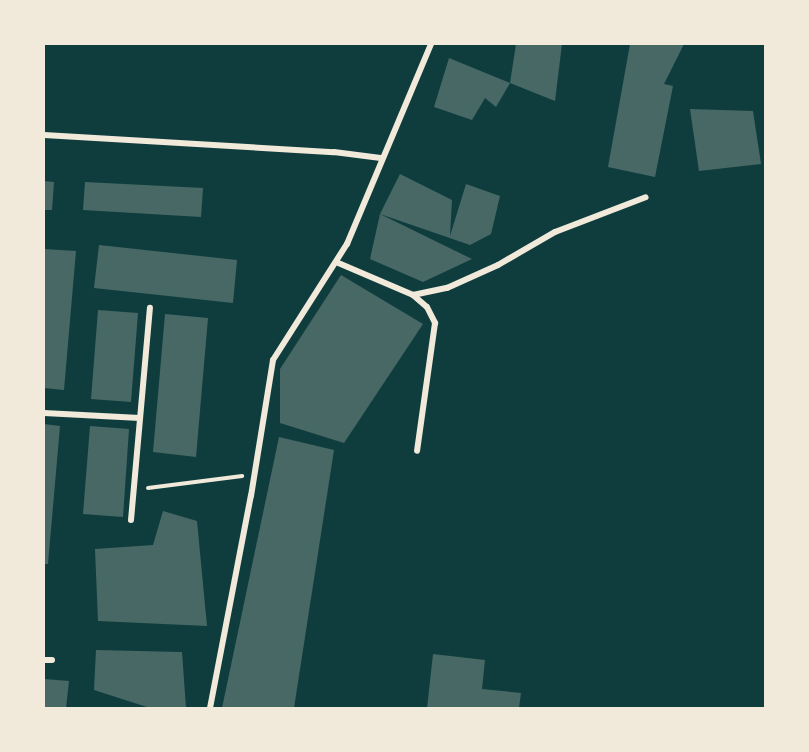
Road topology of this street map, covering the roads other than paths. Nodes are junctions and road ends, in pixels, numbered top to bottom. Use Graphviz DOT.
graph roads {
  1 [pos="431,44"];
  2 [pos="44,135"];
  3 [pos="381,158"];
  4 [pos="646,197"];
  5 [pos="336,262"];
  6 [pos="413,295"];
  7 [pos="150,308"];
  8 [pos="44,413"];
  9 [pos="140,418"];
  10 [pos="417,451"];
  11 [pos="132,520"];
  12 [pos="44,660"];
  13 [pos="52,660"];
  14 [pos="210,708"];
  1 -- 3 [label="street"];
  2 -- 3 [label="street"];
  3 -- 5 [label="street"];
  4 -- 6 [label="street"];
  5 -- 6 [label="street"];
  5 -- 14 [label="street"];
  6 -- 10 [label="street"];
  7 -- 9 [label="street"];
  8 -- 9 [label="street"];
  9 -- 11 [label="street"];
  12 -- 13 [label="street"];
}
